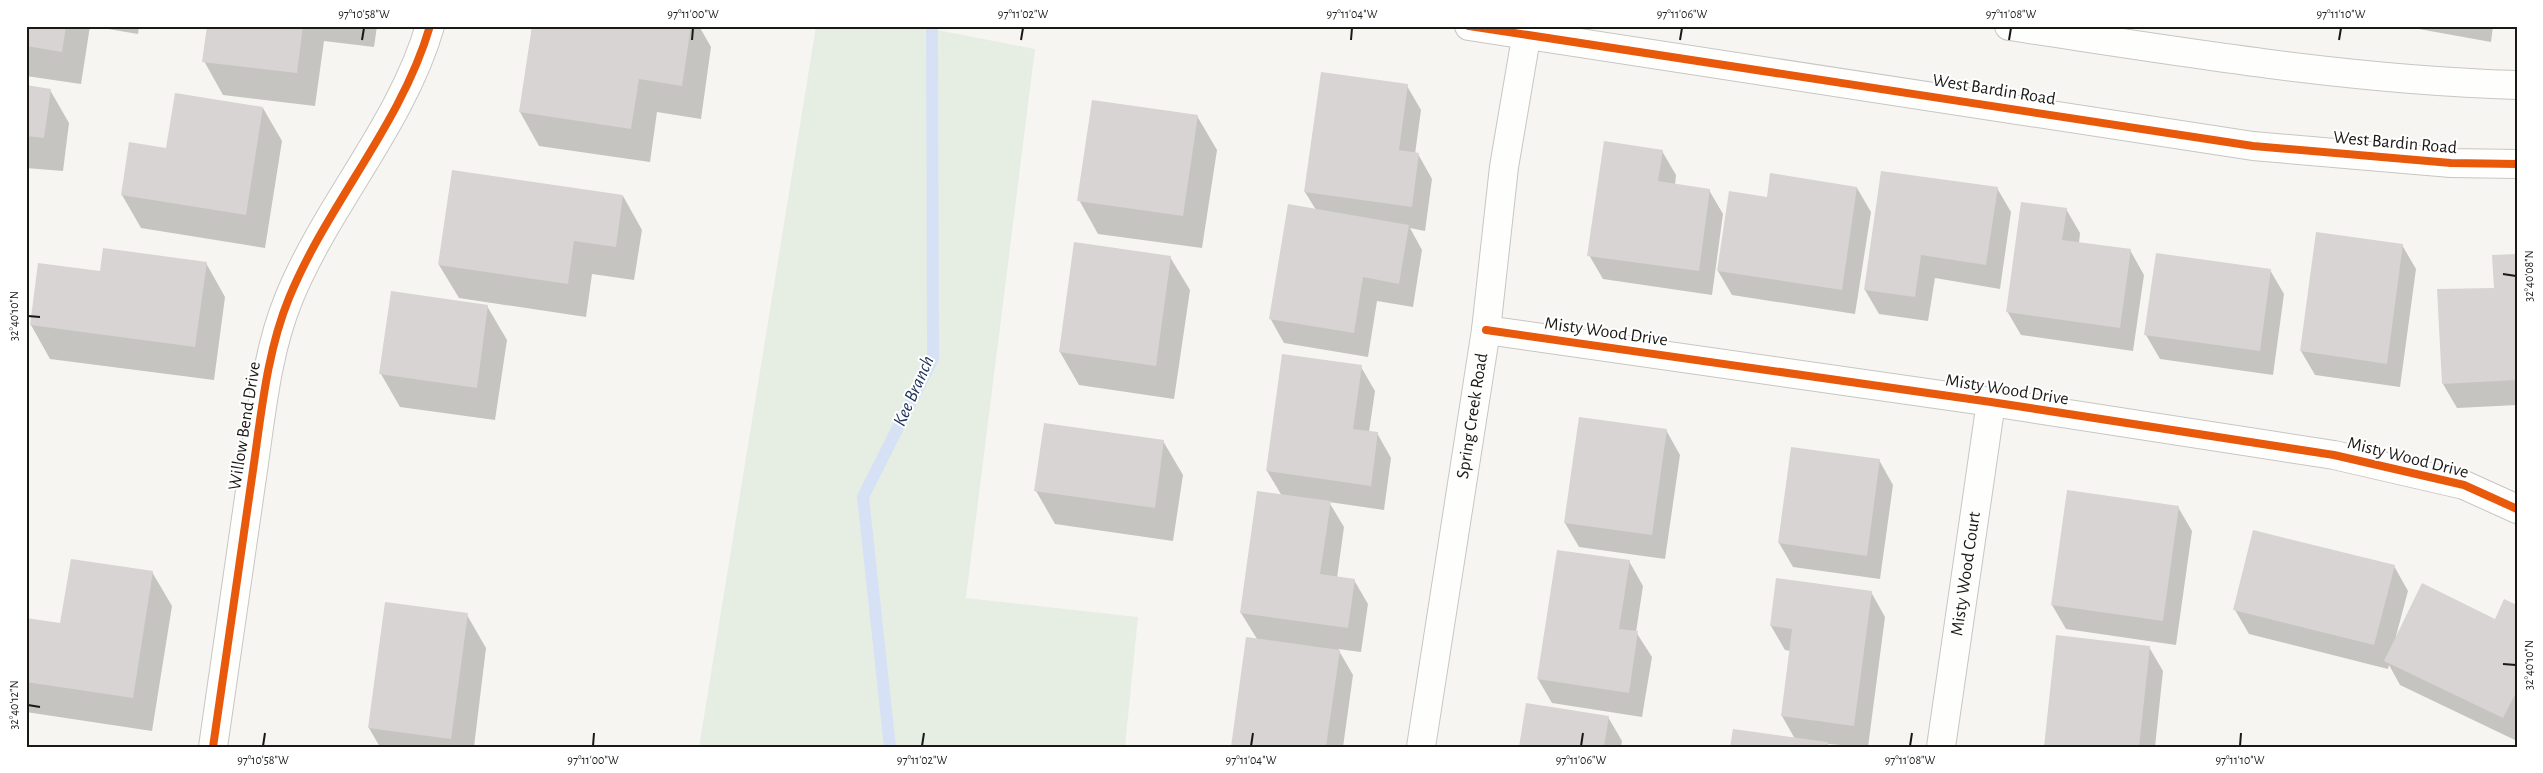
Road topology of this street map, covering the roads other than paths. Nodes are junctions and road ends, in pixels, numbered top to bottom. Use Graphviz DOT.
graph roads {
  1 [pos="430,26"];
  2 [pos="1469,26"];
  3 [pos="2009,26"];
  4 [pos="1528,31"];
  5 [pos="2517,85"];
  6 [pos="2517,164"];
  7 [pos="1486,330"];
  8 [pos="1991,402"];
  9 [pos="2517,509"];
  10 [pos="213,747"];
  11 [pos="1421,747"];
  12 [pos="1941,747"];
  1 -- 10 [label="street, Willow Bend Drive"];
  2 -- 4 [label="street, West Bardin Road"];
  3 -- 5 [label="street"];
  4 -- 6 [label="street, West Bardin Road"];
  4 -- 7 [label="street, Spring Creek Road"];
  7 -- 8 [label="street, Misty Wood Drive"];
  7 -- 11 [label="street, Spring Creek Road"];
  8 -- 9 [label="street, Misty Wood Drive"];
  8 -- 12 [label="street, Misty Wood Court"];
}
